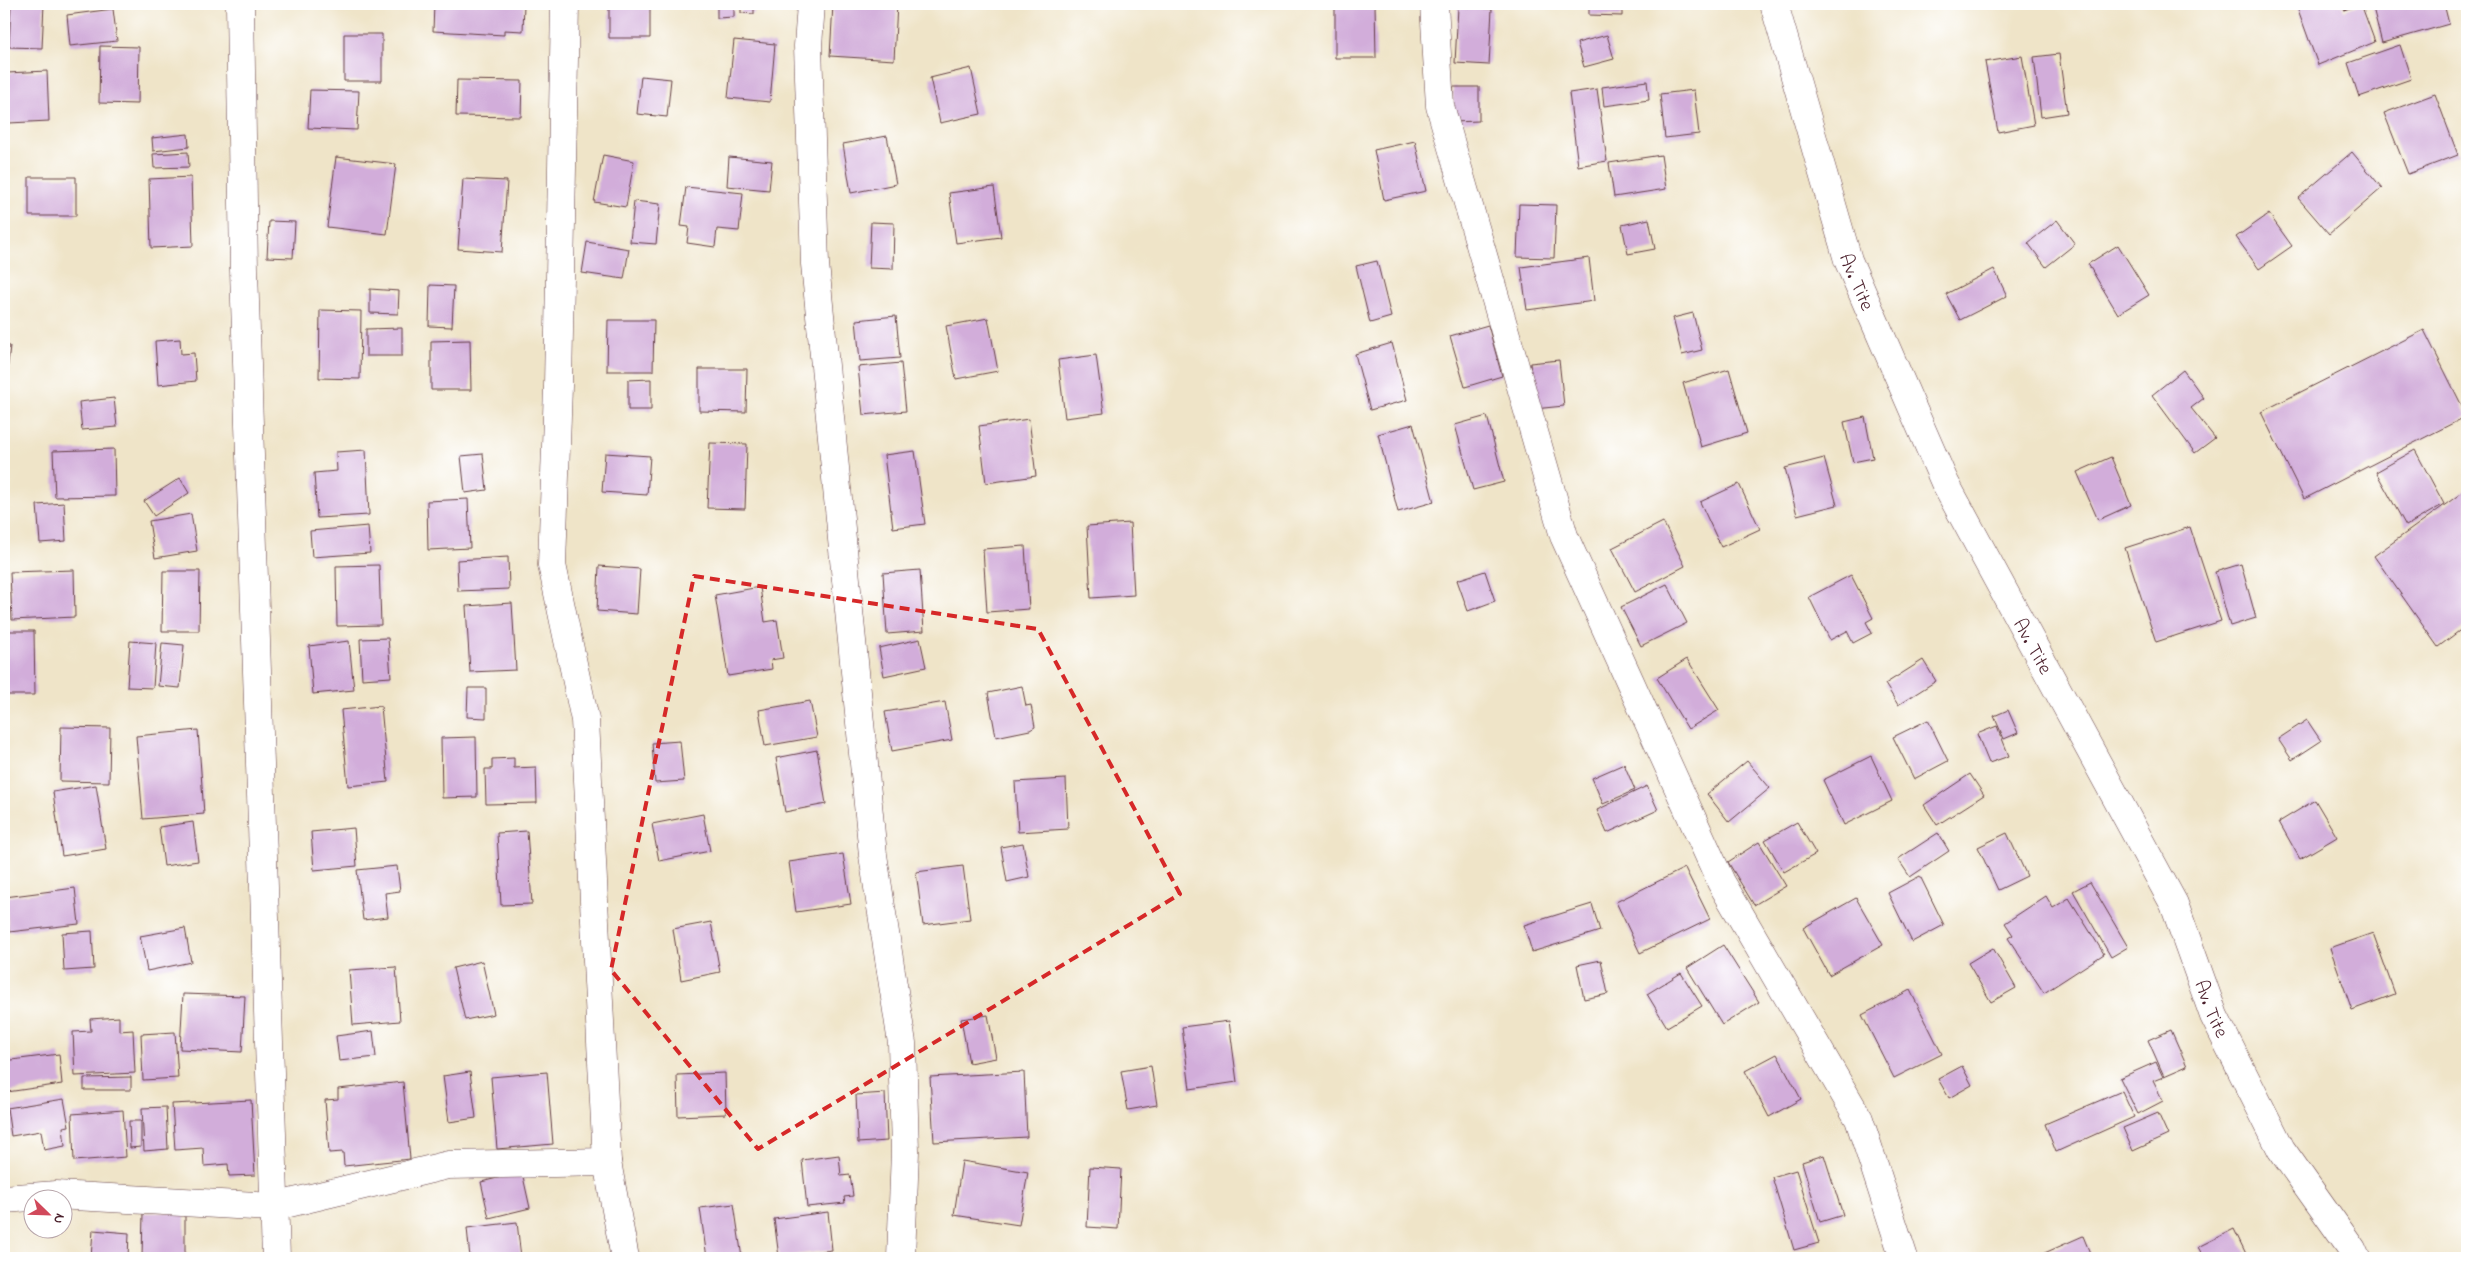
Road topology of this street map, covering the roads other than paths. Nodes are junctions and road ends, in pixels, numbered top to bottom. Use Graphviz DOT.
graph roads {
  1 [pos="240,4"];
  2 [pos="565,4"];
  3 [pos="811,4"];
  4 [pos="1434,4"];
  5 [pos="1774,4"];
  6 [pos="607,1162"];
  7 [pos="4,1199"];
  8 [pos="273,1207"];
  9 [pos="276,1258"];
  10 [pos="625,1258"];
  11 [pos="901,1258"];
  12 [pos="1904,1258"];
  13 [pos="2356,1258"];
  1 -- 8 [label="street"];
  2 -- 6 [label="street"];
  3 -- 11 [label="street"];
  4 -- 12 [label="street"];
  5 -- 13 [label="street, Av. Tite"];
  6 -- 8 [label="street"];
  6 -- 10 [label="street"];
  7 -- 8 [label="street"];
  8 -- 9 [label="street"];
}
